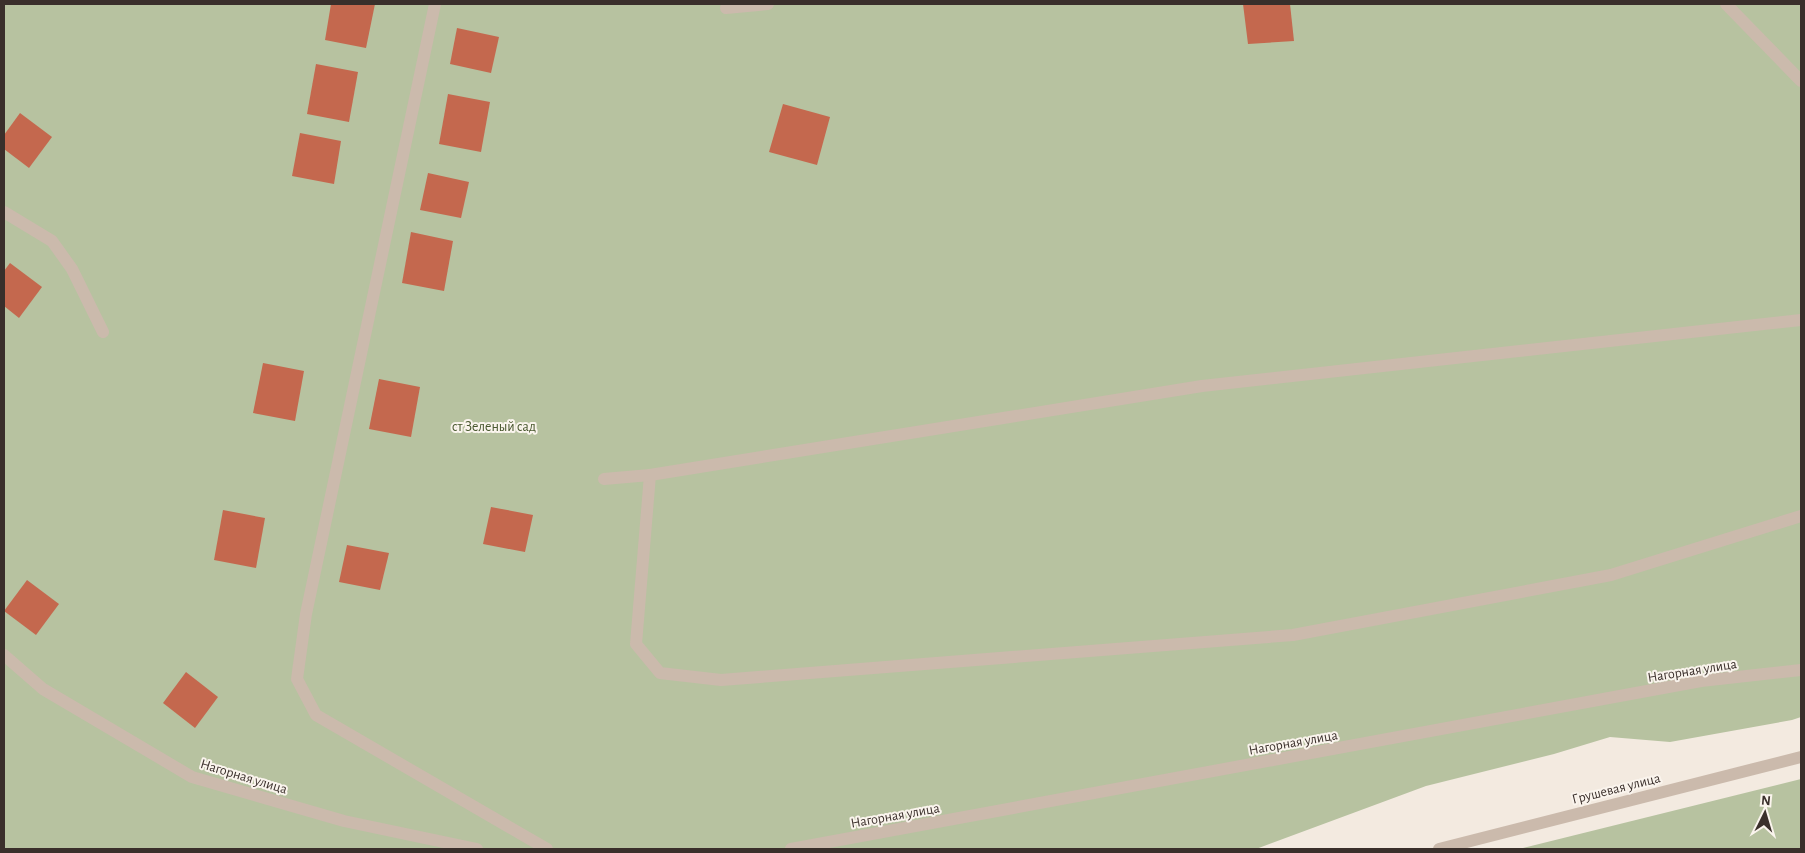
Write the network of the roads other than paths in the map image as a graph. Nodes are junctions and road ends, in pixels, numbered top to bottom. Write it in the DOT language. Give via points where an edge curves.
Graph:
graph roads {
  1 [pos="436,4"];
  2 [pos="768,4"];
  3 [pos="1726,4"];
  4 [pos="726,8"];
  5 [pos="1801,81"];
  6 [pos="4,212"];
  7 [pos="1801,320"];
  8 [pos="103,332"];
  9 [pos="650,474"];
  10 [pos="604,479"];
  11 [pos="1801,516"];
  12 [pos="4,655"];
  13 [pos="1801,670"];
  14 [pos="1801,757"];
  15 [pos="477,849"];
  16 [pos="548,849"];
  17 [pos="791,849"];
  18 [pos="1439,849"];
  1 -- 16 [label="street" via="306,614 297,679 316,715"];
  2 -- 4 [label="street"];
  3 -- 5 [label="street"];
  6 -- 8 [label="street" via="52,241 72,270"];
  7 -- 9 [label="street" via="1202,386"];
  9 -- 10 [label="street"];
  9 -- 11 [label="street" via="636,644 660,673 722,680 1293,635 1611,576"];
  12 -- 15 [label="street, Нагорная улица" via="43,689 192,777 344,821"];
  13 -- 17 [label="street, Нагорная улица" via="1701,682"];
  14 -- 18 [label="street, Грушевая улица"];
}
